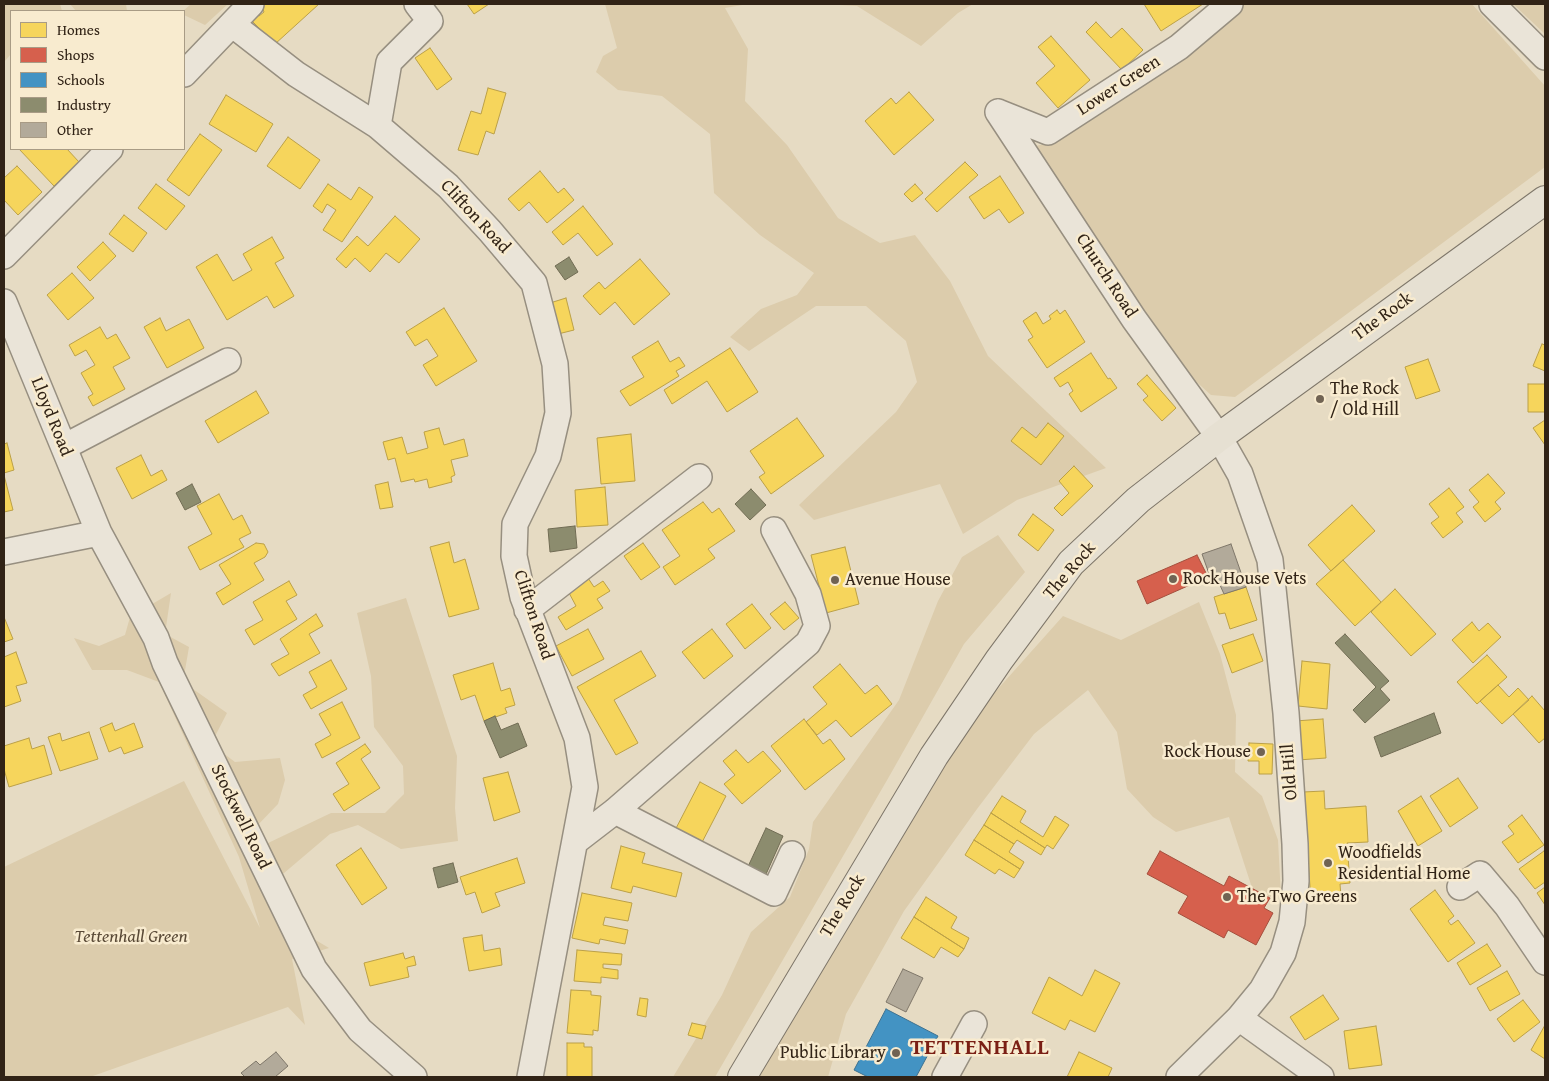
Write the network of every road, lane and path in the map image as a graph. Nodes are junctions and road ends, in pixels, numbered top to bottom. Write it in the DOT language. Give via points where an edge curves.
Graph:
graph roads {
  1 [pos="417,4"];
  2 [pos="1230,4"];
  3 [pos="1492,4"];
  4 [pos="242,12"];
  5 [pos="1545,57"];
  6 [pos="185,73"];
  7 [pos="998,112"];
  8 [pos="378,126"];
  9 [pos="109,150"];
  10 [pos="1545,200"];
  11 [pos="4,256"];
  12 [pos="4,302"];
  13 [pos="228,361"];
  14 [pos="1219,437"];
  15 [pos="64,447"];
  16 [pos="699,477"];
  17 [pos="774,530"];
  18 [pos="99,533"];
  19 [pos="4,552"];
  20 [pos="527,610"];
  21 [pos="615,811"];
  22 [pos="576,841"];
  23 [pos="792,854"];
  24 [pos="1460,887"];
  25 [pos="1545,962"];
  26 [pos="1239,1018"];
  27 [pos="974,1024"];
  28 [pos="414,1077"];
  29 [pos="530,1077"];
  30 [pos="742,1077"];
  31 [pos="945,1077"];
  32 [pos="1179,1077"];
  33 [pos="1321,1077"];
  1 -- 8 [label="street" via="430,21 389,62"];
  2 -- 7 [label="street, Lower Green" via="1179,47 1048,132"];
  3 -- 5 [label="street"];
  4 -- 6 [label="street"];
  4 -- 8 [label="street, Clifton Road" via="296,74"];
  7 -- 14 [label="street, Church Road" via="1134,319"];
  8 -- 20 [label="street, Clifton Road" via="448,186 534,283 555,364 558,413 548,456 515,524 514,556"];
  9 -- 11 [label="street"];
  10 -- 14 [label="highway, The Rock"];
  12 -- 15 [label="street, Lloyd Road"];
  13 -- 15 [label="street"];
  14 -- 26 [label="street, Old Hill" via="1240,474 1270,560 1295,844 1292,922 1283,953 1262,990"];
  14 -- 30 [label="highway, The Rock" via="1138,500 1071,563 999,660 934,756"];
  15 -- 18 [label="street, Lloyd Road"];
  16 -- 20 [label="street"];
  17 -- 21 [label="street" via="808,594 817,626 808,643"];
  18 -- 19 [label="street"];
  18 -- 28 [label="street, Stockwell Road" via="156,638 165,663 314,969 360,1030"];
  20 -- 22 [label="street, Clifton Road" via="577,738 586,787"];
  21 -- 22 [label="street"];
  21 -- 23 [label="street" via="774,893"];
  22 -- 29 [label="street, Clifton Road"];
  24 -- 25 [label="street" via="1480,874 1507,906"];
  26 -- 32 [label="street, Old Hill"];
  26 -- 33 [label="street"];
  27 -- 31 [label="street"];
}
